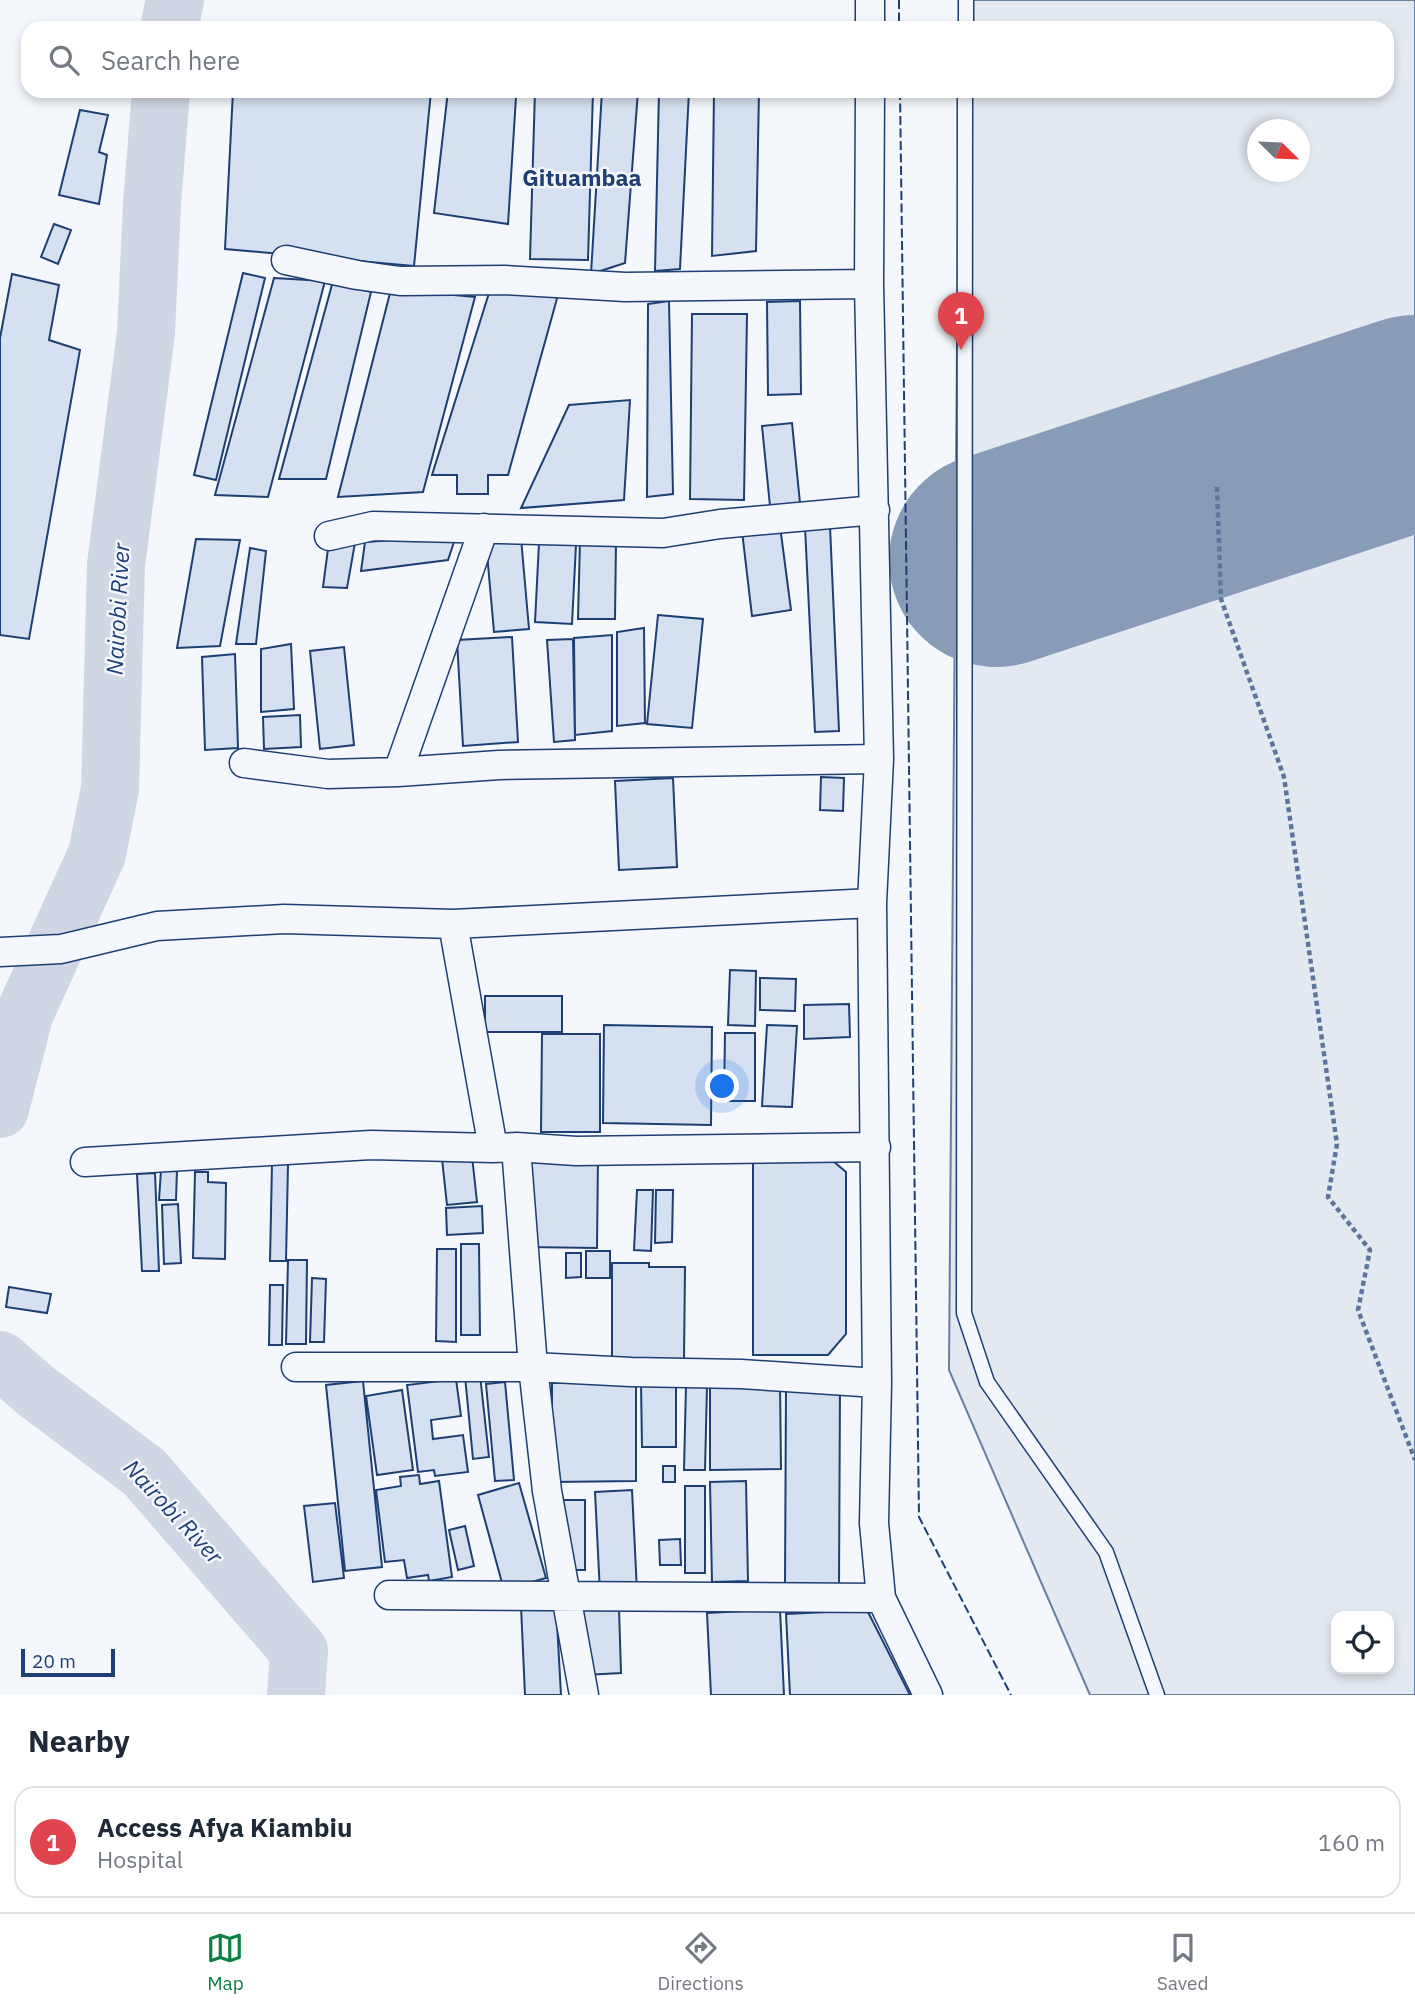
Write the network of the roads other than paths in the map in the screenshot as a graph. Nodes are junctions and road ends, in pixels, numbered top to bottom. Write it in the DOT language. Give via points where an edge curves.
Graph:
graph roads {
  1 [pos="870,0"];
  2 [pos="965,0"];
  3 [pos="870,21"];
  4 [pos="965,21"];
  5 [pos="870,98"];
  6 [pos="965,98"];
  7 [pos="286,260"];
  8 [pos="869,284"];
  9 [pos="875,510"];
  10 [pos="484,528"];
  11 [pos="329,536"];
  12 [pos="879,759"];
  13 [pos="244,763"];
  14 [pos="398,772"];
  15 [pos="872,903"];
  16 [pos="453,924"];
  17 [pos="0,952"];
  18 [pos="504,1147"];
  19 [pos="876,1147"];
  20 [pos="85,1163"];
  21 [pos="296,1367"];
  22 [pos="533,1367"];
  23 [pos="877,1383"];
  24 [pos="389,1595"];
  25 [pos="565,1598"];
  26 [pos="881,1598"];
  27 [pos="584,1695"];
  28 [pos="928,1695"];
  29 [pos="1157,1695"];
  1 -- 3 [label="street"];
  2 -- 4 [label="lane"];
  5 -- 8 [label="street"];
  6 -- 29 [label="lane" via="964,1313 987,1382 1106,1552"];
  7 -- 8 [label="street" via="400,281 504,280 625,287"];
  8 -- 9 [label="street"];
  9 -- 10 [label="street" via="663,533"];
  9 -- 12 [label="street"];
  10 -- 11 [label="street" via="373,526"];
  10 -- 14 [label="street"];
  12 -- 14 [label="street" via="499,765"];
  12 -- 15 [label="street"];
  13 -- 14 [label="street" via="328,774"];
  15 -- 16 [label="street"];
  15 -- 19 [label="street"];
  16 -- 17 [label="street" via="284,919 157,926 61,949"];
  16 -- 18 [label="street"];
  18 -- 19 [label="street" via="576,1151"];
  18 -- 20 [label="street" via="371,1145"];
  18 -- 22 [label="street"];
  19 -- 23 [label="street"];
  21 -- 22 [label="street"];
  22 -- 23 [label="street"];
  22 -- 25 [label="street"];
  23 -- 26 [label="street" via="874,1523"];
  24 -- 25 [label="street"];
  25 -- 26 [label="street"];
  25 -- 27 [label="street"];
  26 -- 28 [label="street"];
}
